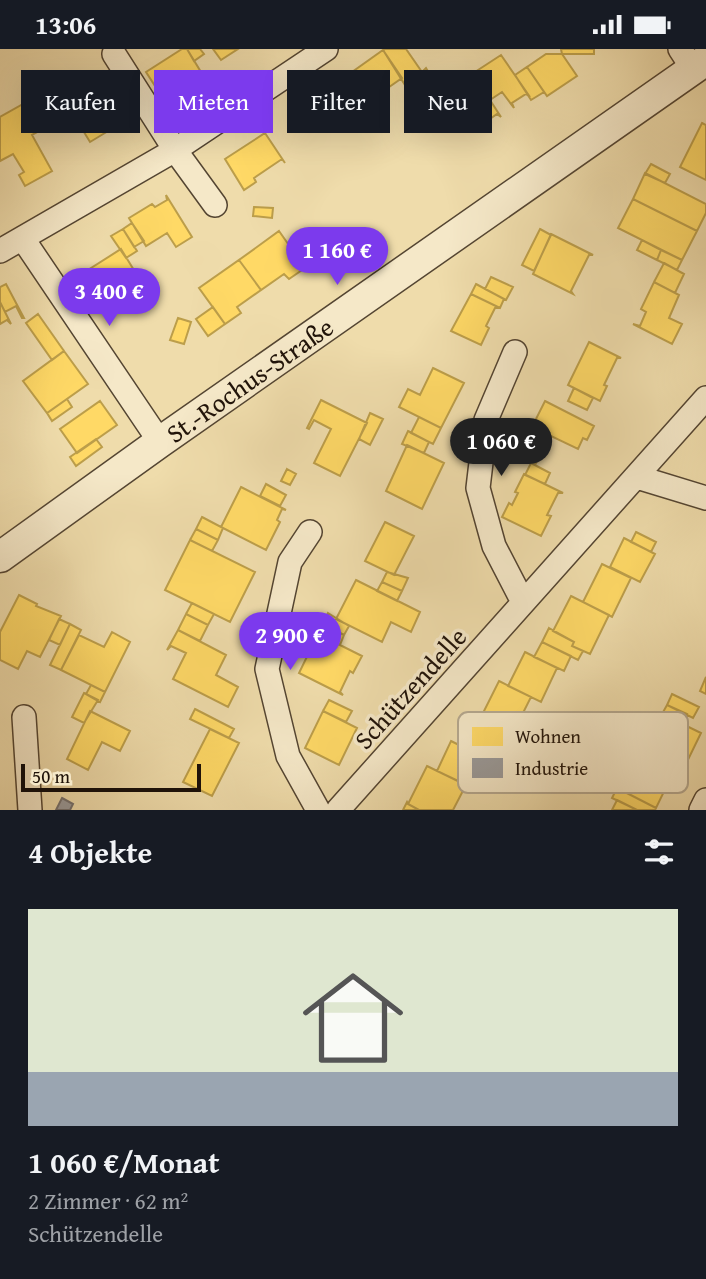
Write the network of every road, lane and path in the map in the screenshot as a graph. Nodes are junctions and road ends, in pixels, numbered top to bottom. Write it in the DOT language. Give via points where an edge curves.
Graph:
graph roads {
  1 [pos="326,49"];
  2 [pos="114,54"];
  3 [pos="693,59"];
  4 [pos="175,150"];
  5 [pos="215,205"];
  6 [pos="23,239"];
  7 [pos="0,251"];
  8 [pos="514,352"];
  9 [pos="706,398"];
  10 [pos="160,442"];
  11 [pos="637,477"];
  12 [pos="706,498"];
  13 [pos="310,531"];
  14 [pos="0,557"];
  15 [pos="523,603"];
  16 [pos="24,717"];
  17 [pos="706,800"];
  18 [pos="30,810"];
  19 [pos="318,810"];
  20 [pos="338,810"];
  21 [pos="701,810"];
  1 -- 4 [label="street"];
  2 -- 4 [label="street"];
  3 -- 10 [label="street, St.-Rochus-Straße"];
  4 -- 5 [label="street"];
  4 -- 6 [label="street"];
  6 -- 7 [label="street"];
  6 -- 10 [label="street"];
  8 -- 15 [label="street" via="486,420 478,488 494,546"];
  9 -- 11 [label="street, Schützendelle"];
  10 -- 14 [label="street, St.-Rochus-Straße"];
  11 -- 12 [label="street"];
  11 -- 15 [label="street, Schützendelle"];
  13 -- 19 [label="street" via="290,562 267,669 288,756"];
  15 -- 20 [label="street, Schützendelle"];
  16 -- 18 [label="street"];
  17 -- 21 [label="street"];
}
